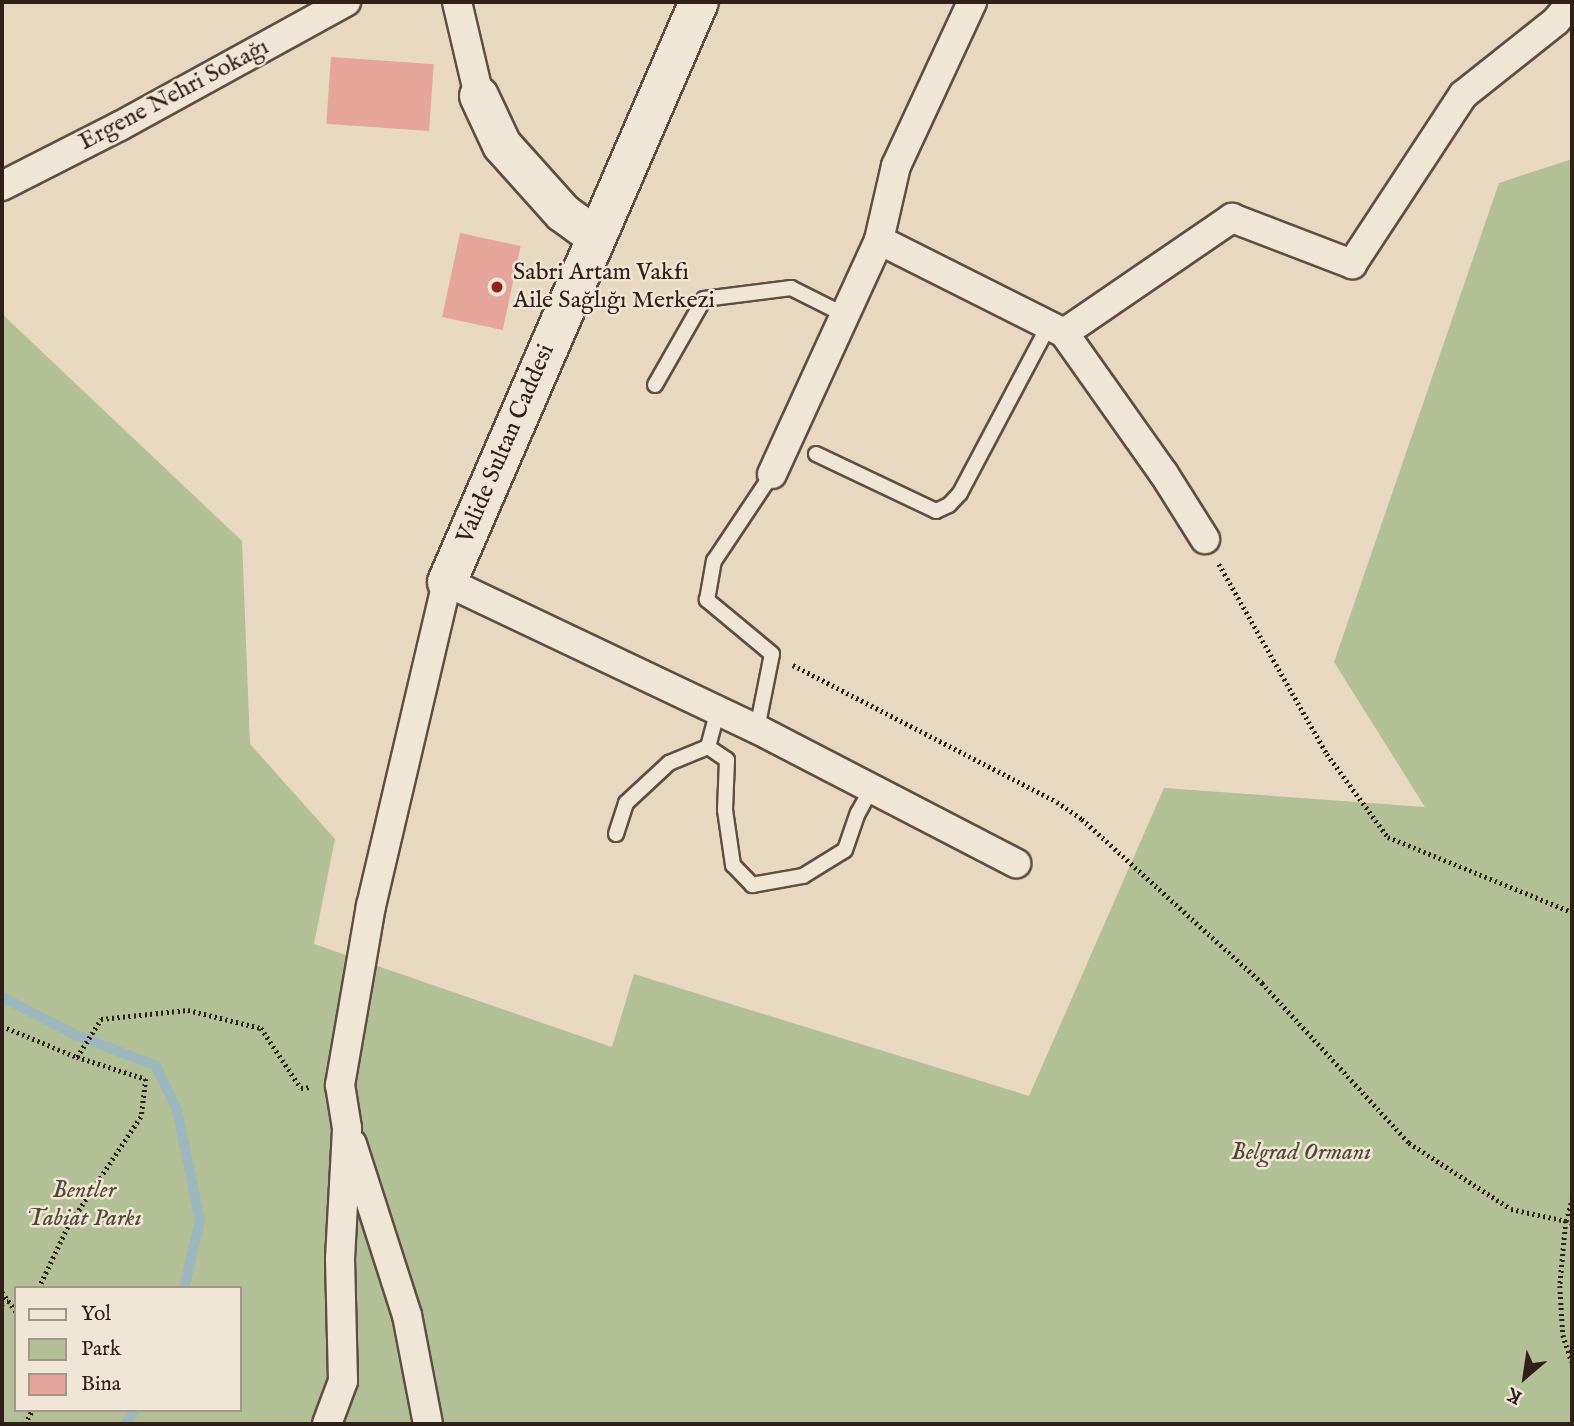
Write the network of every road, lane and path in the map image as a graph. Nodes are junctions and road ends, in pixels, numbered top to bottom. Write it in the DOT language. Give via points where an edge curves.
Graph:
graph roads {
  1 [pos="346,2"];
  2 [pos="457,2"];
  3 [pos="699,2"];
  4 [pos="972,2"];
  5 [pos="1572,2"];
  6 [pos="479,96"];
  7 [pos="2,186"];
  8 [pos="595,236"];
  9 [pos="880,240"];
  10 [pos="847,316"];
  11 [pos="1056,329"];
  12 [pos="655,384"];
  13 [pos="816,454"];
  14 [pos="772,474"];
  15 [pos="1205,539"];
  16 [pos="447,582"];
  17 [pos="772,654"];
  18 [pos="718,710"];
  19 [pos="757,729"];
  20 [pos="708,747"];
  21 [pos="872,788"];
  22 [pos="616,834"];
  23 [pos="1016,863"];
  24 [pos="1572,912"];
  25 [pos="2,1026"];
  26 [pos="77,1057"];
  27 [pos="340,1085"];
  28 [pos="347,1128"];
  29 [pos="1572,1199"];
  30 [pos="1569,1222"];
  31 [pos="40,1286"];
  32 [pos="2,1292"];
  33 [pos="2,1301"];
  34 [pos="9,1301"];
  35 [pos="14,1308"];
  36 [pos="1572,1362"];
  37 [pos="327,1424"];
  38 [pos="428,1424"];
  1 -- 7 [label="street, Ergene Nehri Sokağı"];
  2 -- 6 [label="street"];
  3 -- 8 [label="street, Valide Sultan Caddesi"];
  4 -- 9 [label="street" via="897,166"];
  5 -- 11 [label="street" via="1556,21 1463,95 1352,264 1232,218"];
  6 -- 8 [label="street" via="502,145 564,213"];
  8 -- 16 [label="street, Valide Sultan Caddesi"];
  9 -- 10 [label="street"];
  9 -- 11 [label="street"];
  10 -- 12 [label="lane" via="791,288 704,299"];
  10 -- 14 [label="street"];
  11 -- 13 [label="lane" via="949,505 936,511"];
  11 -- 15 [label="street" via="1164,474"];
  14 -- 17 [label="lane" via="714,561 707,600"];
  15 -- 24 [label="path" via="1327,754 1388,837"];
  16 -- 18 [label="street"];
  16 -- 27 [label="street, Valide Sultan Caddesi" via="372,906"];
  17 -- 19 [label="lane"];
  17 -- 30 [label="path" via="1074,813 1262,983 1409,1143 1511,1209"];
  18 -- 19 [label="street"];
  18 -- 20 [label="lane"];
  19 -- 21 [label="street"];
  20 -- 21 [label="lane" via="727,760 725,810 733,865 752,885 803,876 845,850"];
  20 -- 22 [label="lane" via="669,763 626,803"];
  21 -- 23 [label="street"];
  25 -- 26 [label="path"];
  26 -- 27 [label="path" via="101,1019 188,1010 261,1028 301,1087"];
  26 -- 31 [label="path" via="146,1079 141,1117 68,1227"];
  27 -- 28 [label="street, Valide Sultan Caddesi"];
  28 -- 37 [label="street" via="340,1259 343,1381"];
  28 -- 38 [label="street" via="407,1315"];
  29 -- 30 [label="path"];
  30 -- 36 [label="path" via="1560,1286 1563,1335"];
  32 -- 34 [label="path"];
  33 -- 34 [label="path"];
  34 -- 35 [label="path"];
}
